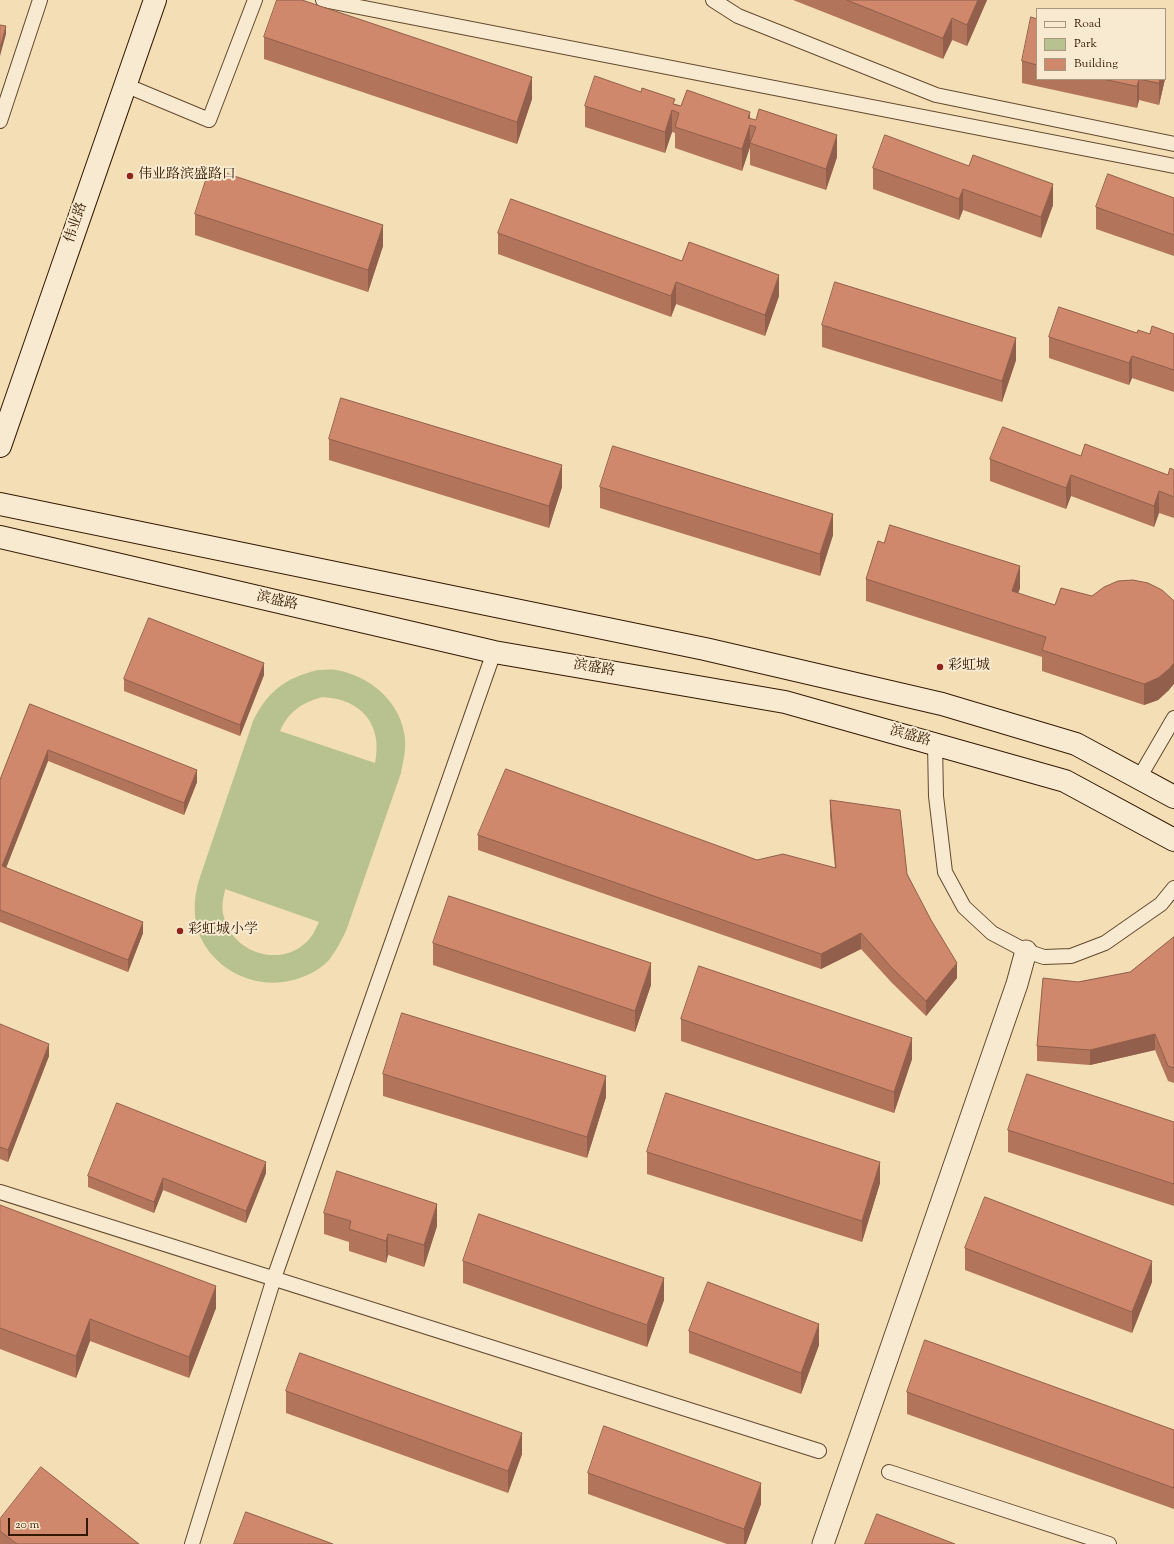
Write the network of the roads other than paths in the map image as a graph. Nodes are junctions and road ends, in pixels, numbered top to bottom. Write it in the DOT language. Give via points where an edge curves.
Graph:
graph roads {
  1 [pos="40,0"];
  2 [pos="154,0"];
  3 [pos="255,0"];
  4 [pos="323,0"];
  5 [pos="713,0"];
  6 [pos="125,85"];
  7 [pos="0,121"];
  8 [pos="1173,141"];
  9 [pos="1174,166"];
  10 [pos="0,446"];
  11 [pos="0,504"];
  12 [pos="0,538"];
  13 [pos="494,652"];
  14 [pos="1174,718"];
  15 [pos="935,744"];
  16 [pos="1139,778"];
  17 [pos="1174,797"];
  18 [pos="1174,840"];
  19 [pos="1174,888"];
  20 [pos="1026,951"];
  21 [pos="0,1192"];
  22 [pos="274,1278"];
  23 [pos="819,1451"];
  24 [pos="889,1472"];
  25 [pos="192,1544"];
  26 [pos="823,1544"];
  27 [pos="1109,1544"];
  1 -- 7 [label="lane"];
  2 -- 6 [label="main road, 伟业路"];
  3 -- 6 [label="lane" via="209,120"];
  4 -- 9 [label="lane"];
  5 -- 8 [label="lane" via="738,16 936,95"];
  6 -- 10 [label="main road, 伟业路"];
  11 -- 16 [label="main road" via="689,646 942,704 1076,744"];
  12 -- 13 [label="main road, 滨盛路"];
  13 -- 15 [label="main road, 滨盛路" via="785,702"];
  13 -- 22 [label="lane"];
  14 -- 16 [label="lane"];
  15 -- 18 [label="main road, 滨盛路" via="1065,781"];
  15 -- 20 [label="lane" via="936,796 945,872 964,907 992,933"];
  16 -- 17 [label="main road"];
  19 -- 20 [label="lane" via="1161,904 1105,943 1071,956 1044,957"];
  20 -- 26 [label="street" via="1015,991"];
  21 -- 22 [label="lane"];
  22 -- 23 [label="lane"];
  22 -- 25 [label="lane"];
  24 -- 27 [label="lane"];
}
